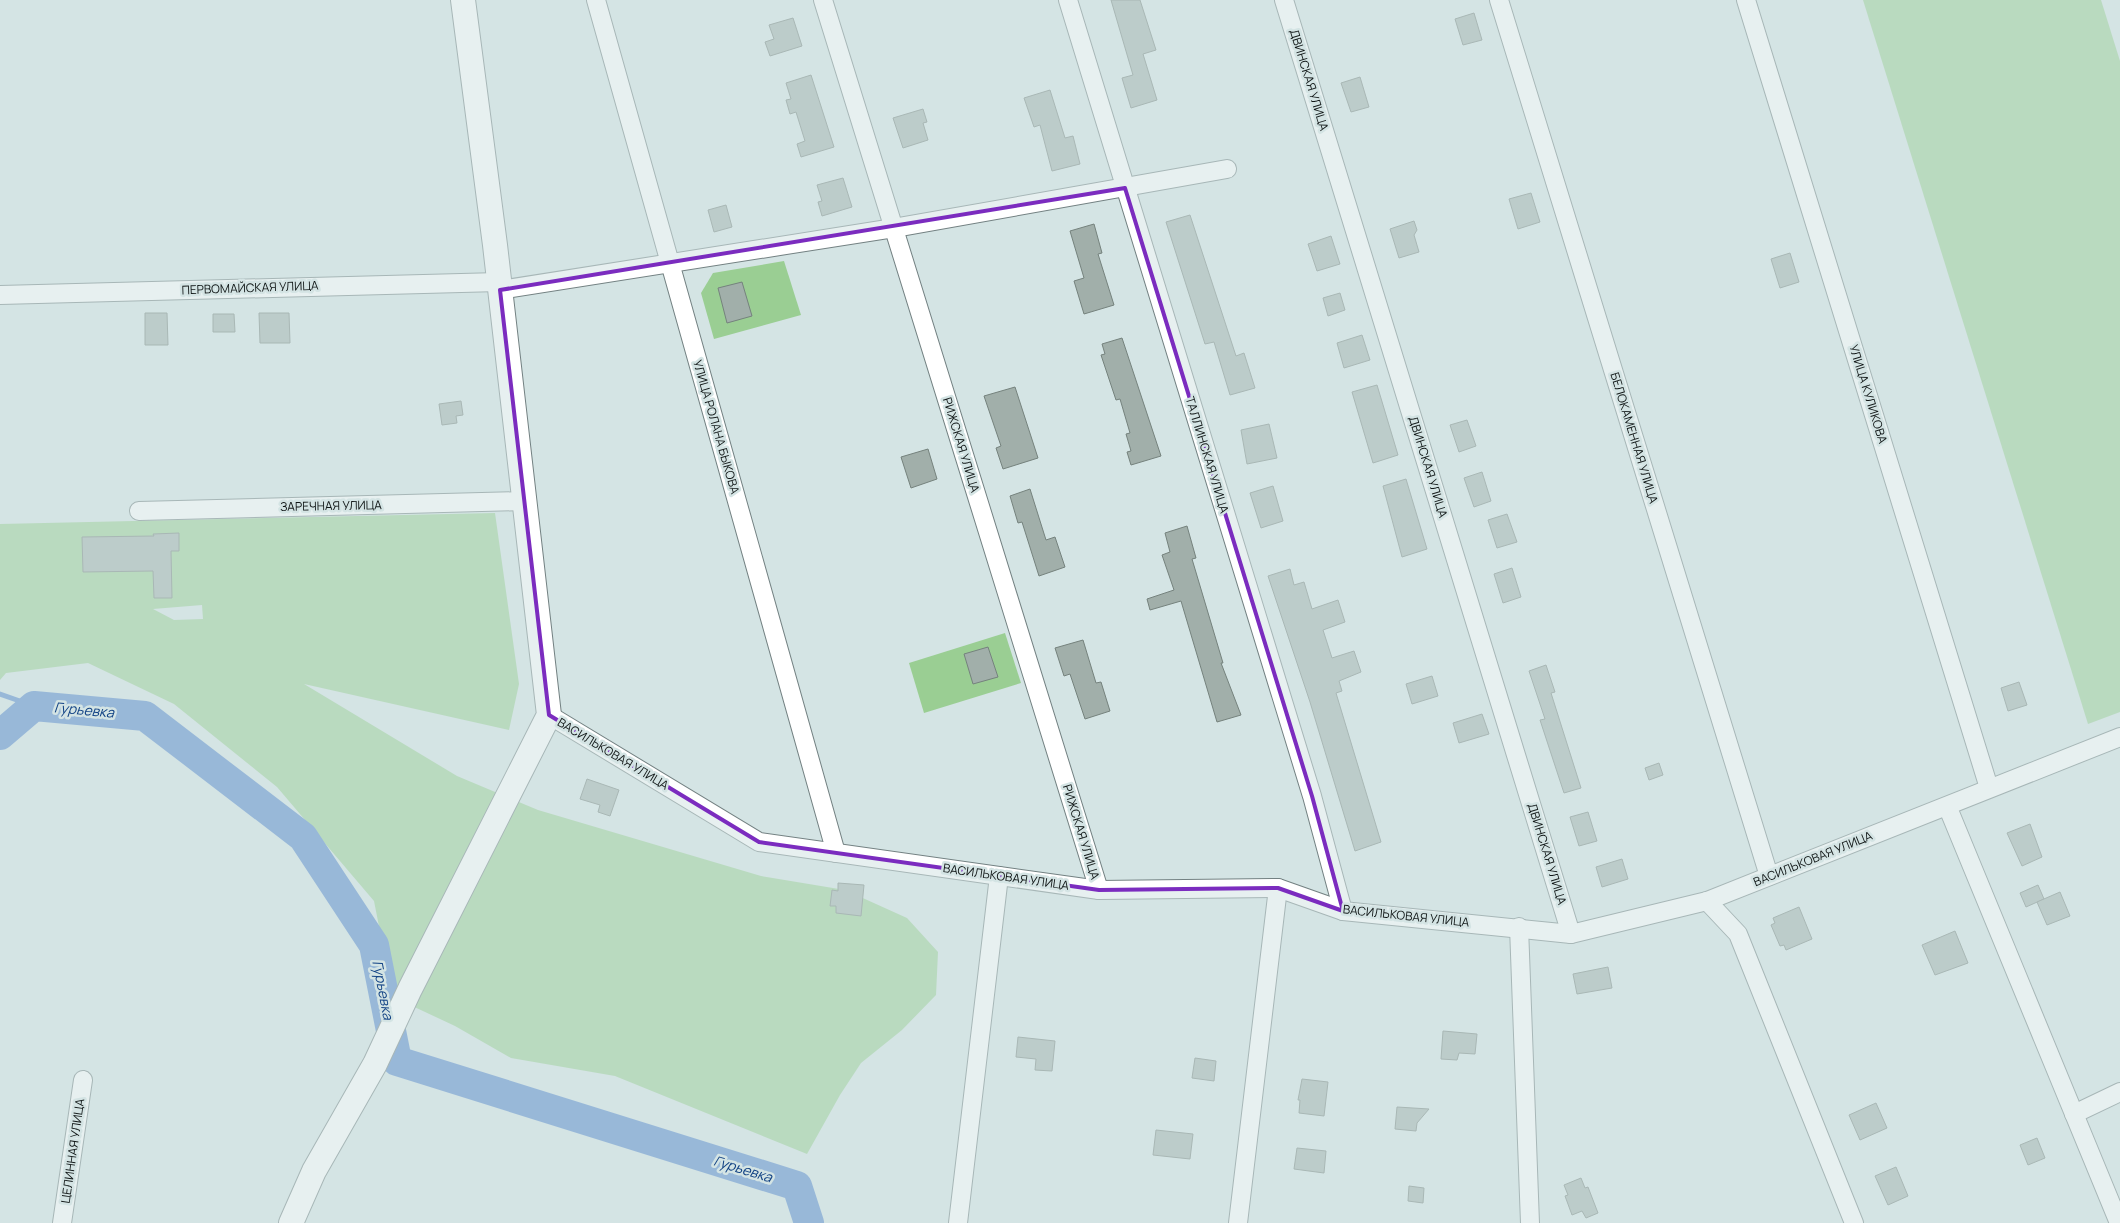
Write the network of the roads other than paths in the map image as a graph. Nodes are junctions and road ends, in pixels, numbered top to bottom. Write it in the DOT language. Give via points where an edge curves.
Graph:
graph roads {
  1 [pos="463,0"];
  2 [pos="596,0"];
  3 [pos="823,0"];
  4 [pos="1068,0"];
  5 [pos="1284,0"];
  6 [pos="1499,0"];
  7 [pos="1746,0"];
  8 [pos="1227,169"];
  9 [pos="1126,188"];
  10 [pos="894,228"];
  11 [pos="670,263"];
  12 [pos="500,286"];
  13 [pos="0,295"];
  14 [pos="523,501"];
  15 [pos="139,511"];
  16 [pos="548,715"];
  17 [pos="2120,737"];
  18 [pos="1989,788"];
  19 [pos="1948,808"];
  20 [pos="836,853"];
  21 [pos="999,876"];
  22 [pos="1769,876"];
  23 [pos="1278,888"];
  24 [pos="1099,890"];
  25 [pos="1707,901"];
  26 [pos="1343,911"];
  27 [pos="1518,928"];
  28 [pos="1571,934"];
  29 [pos="83,1080"];
  30 [pos="2120,1092"];
  31 [pos="2074,1114"];
  32 [pos="62,1223"];
  33 [pos="291,1223"];
  34 [pos="958,1223"];
  35 [pos="1238,1223"];
  36 [pos="1530,1223"];
  37 [pos="1854,1223"];
  38 [pos="2119,1223"];
  1 -- 12 [label="street"];
  2 -- 11 [label="street, УЛИЦА РОЛАНА БЫКОВА"];
  3 -- 10 [label="street, РИЖСКАЯ УЛИЦА"];
  4 -- 9 [label="street, ТАЛЛИНСКАЯ УЛИЦА"];
  5 -- 28 [label="street, ДВИНСКАЯ УЛИЦА"];
  6 -- 22 [label="street, БЕЛОКАМЕННАЯ УЛИЦА"];
  7 -- 18 [label="street, УЛИЦА КУЛИКОВА"];
  8 -- 9 [label="street, ПЕРВОМАЙСКАЯ УЛИЦА"];
  9 -- 10 [label="street, ПЕРВОМАЙСКАЯ УЛИЦА"];
  9 -- 26 [label="street, ТАЛЛИНСКАЯ УЛИЦА" via="1312,796"];
  10 -- 11 [label="street, ПЕРВОМАЙСКАЯ УЛИЦА"];
  10 -- 24 [label="street, РИЖСКАЯ УЛИЦА"];
  11 -- 12 [label="street, ПЕРВОМАЙСКАЯ УЛИЦА"];
  11 -- 20 [label="street, УЛИЦА РОЛАНА БЫКОВА"];
  12 -- 13 [label="street, ПЕРВОМАЙСКАЯ УЛИЦА"];
  12 -- 14 [label="street"];
  14 -- 15 [label="street, ЗАРЕЧНАЯ УЛИЦА"];
  14 -- 16 [label="street"];
  16 -- 20 [label="street, ВАСИЛЬКОВАЯ УЛИЦА" via="759,842"];
  16 -- 33 [label="street" via="375,1064 314,1171"];
  17 -- 18 [label="street, ВАСИЛЬКОВАЯ УЛИЦА"];
  18 -- 22 [label="street, ВАСИЛЬКОВАЯ УЛИЦА"];
  19 -- 31 [label="street"];
  20 -- 21 [label="street, ВАСИЛЬКОВАЯ УЛИЦА"];
  21 -- 24 [label="street, ВАСИЛЬКОВАЯ УЛИЦА"];
  21 -- 34 [label="street"];
  22 -- 25 [label="street, ВАСИЛЬКОВАЯ УЛИЦА"];
  23 -- 24 [label="street, ВАСИЛЬКОВАЯ УЛИЦА"];
  23 -- 26 [label="street, ВАСИЛЬКОВАЯ УЛИЦА"];
  23 -- 35 [label="street"];
  25 -- 28 [label="street, ВАСИЛЬКОВАЯ УЛИЦА"];
  25 -- 37 [label="street" via="1738,934"];
  26 -- 27 [label="street, ВАСИЛЬКОВАЯ УЛИЦА"];
  27 -- 28 [label="street, ВАСИЛЬКОВАЯ УЛИЦА"];
  27 -- 36 [label="street"];
  29 -- 32 [label="street, ЦЕЛИННАЯ УЛИЦА"];
  30 -- 31 [label="street"];
  31 -- 38 [label="street"];
}
